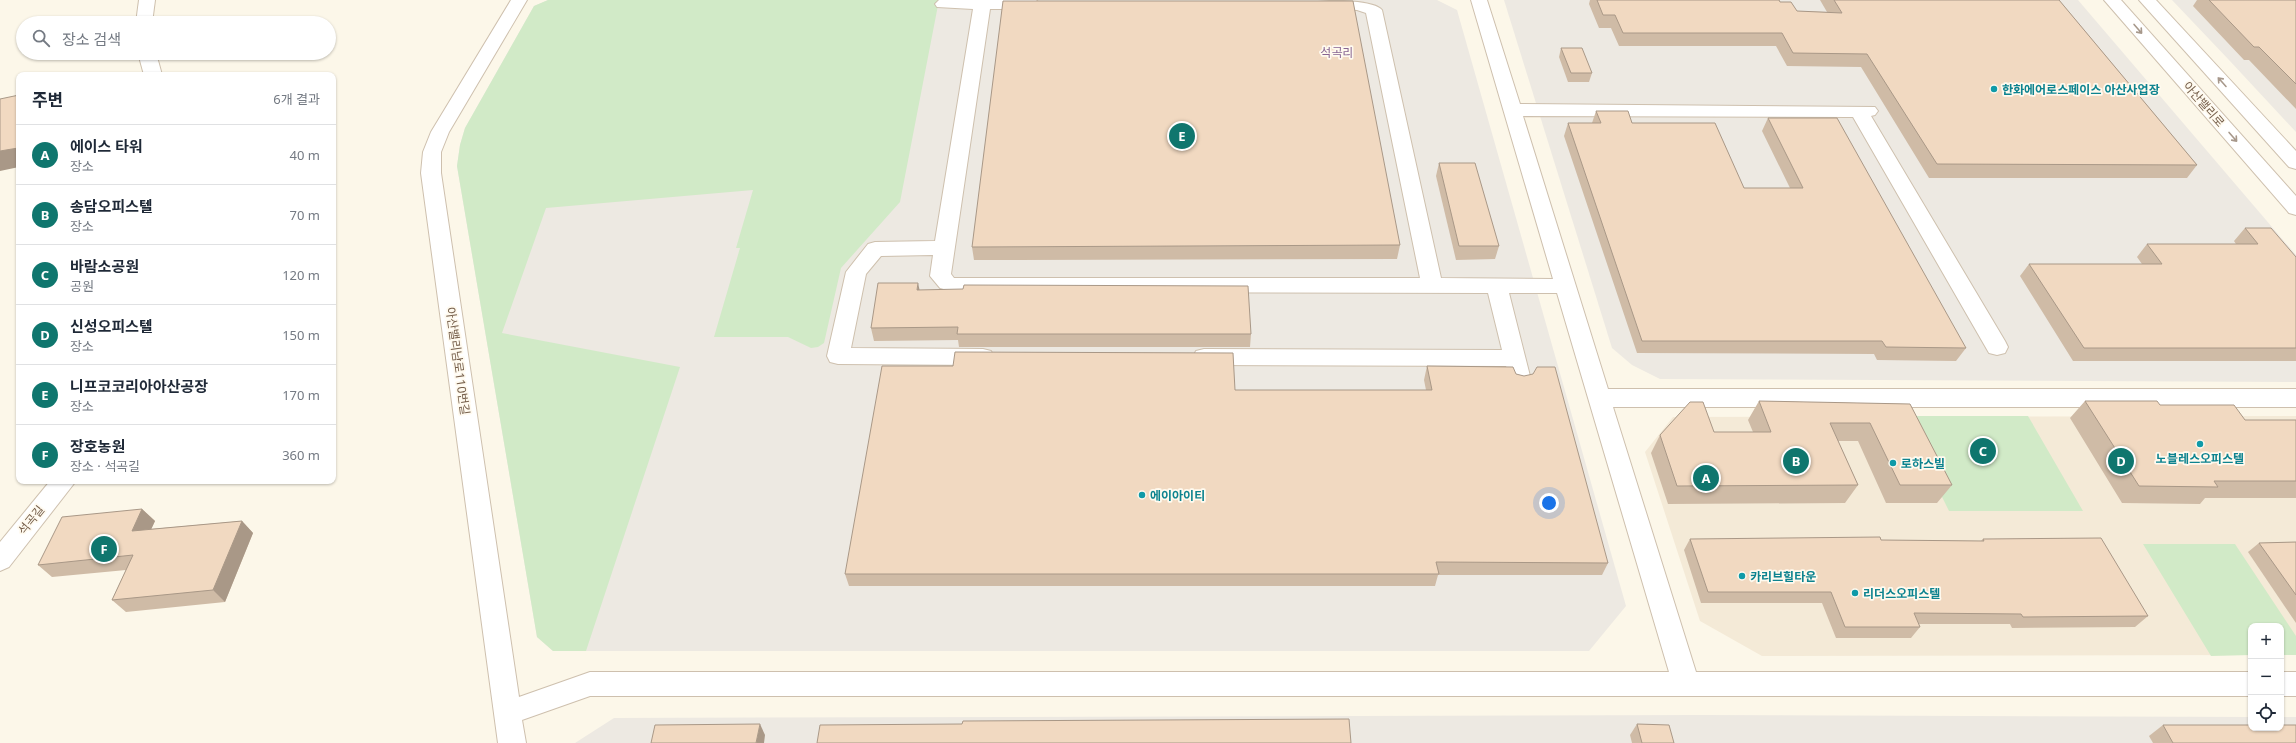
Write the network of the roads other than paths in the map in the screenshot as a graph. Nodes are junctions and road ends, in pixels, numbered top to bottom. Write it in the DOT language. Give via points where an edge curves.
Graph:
graph roads {
  1 [pos="147,0"];
  2 [pos="519,0"];
  3 [pos="1479,0"];
  4 [pos="2112,0"];
  5 [pos="2147,0"];
  6 [pos="943,4"];
  7 [pos="982,4"];
  8 [pos="1045,4"];
  9 [pos="1312,4"];
  10 [pos="145,16"];
  11 [pos="149,60"];
  12 [pos="152,72"];
  13 [pos="1512,110"];
  14 [pos="2296,163"];
  15 [pos="2296,208"];
  16 [pos="944,248"];
  17 [pos="1432,286"];
  18 [pos="1496,286"];
  19 [pos="1565,286"];
  20 [pos="1997,347"];
  21 [pos="1005,357"];
  22 [pos="1180,357"];
  23 [pos="1514,358"];
  24 [pos="1520,380"];
  25 [pos="1600,398"];
  26 [pos="2296,398"];
  27 [pos="62,484"];
  28 [pos="0,560"];
  29 [pos="1686,684"];
  30 [pos="2248,684"];
  31 [pos="2284,684"];
  32 [pos="2296,684"];
  33 [pos="508,712"];
  34 [pos="512,743"];
  1 -- 10 [label="street"];
  2 -- 33 [label="street, 아산밸리남로110번길" via="440,132 432,152 431,173"];
  3 -- 13 [label="street"];
  4 -- 15 [label="street, 아산밸리로, one-way"];
  14 -- 5 [label="street, one-way"];
  6 -- 7 [label="street"];
  7 -- 8 [label="street"];
  7 -- 16 [label="street"];
  9 -- 17 [label="street" via="1359,5 1369,6 1374,10"];
  11 -- 12 [label="street"];
  13 -- 19 [label="street"];
  13 -- 20 [label="street" via="1864,111"];
  16 -- 17 [label="street" via="940,276 947,283 954,285"];
  16 -- 21 [label="street" via="875,249 856,272 838,356"];
  17 -- 18 [label="street"];
  18 -- 19 [label="street"];
  18 -- 23 [label="street"];
  19 -- 25 [label="street"];
  22 -- 23 [label="street"];
  23 -- 24 [label="street"];
  25 -- 26 [label="street"];
  25 -- 29 [label="street"];
  27 -- 28 [label="street, 석곡길"];
  29 -- 30 [label="street"];
  29 -- 33 [label="street" via="590,684"];
  31 -- 32 [label="street"];
  33 -- 34 [label="street, 아산밸리남로110번길"];
}
